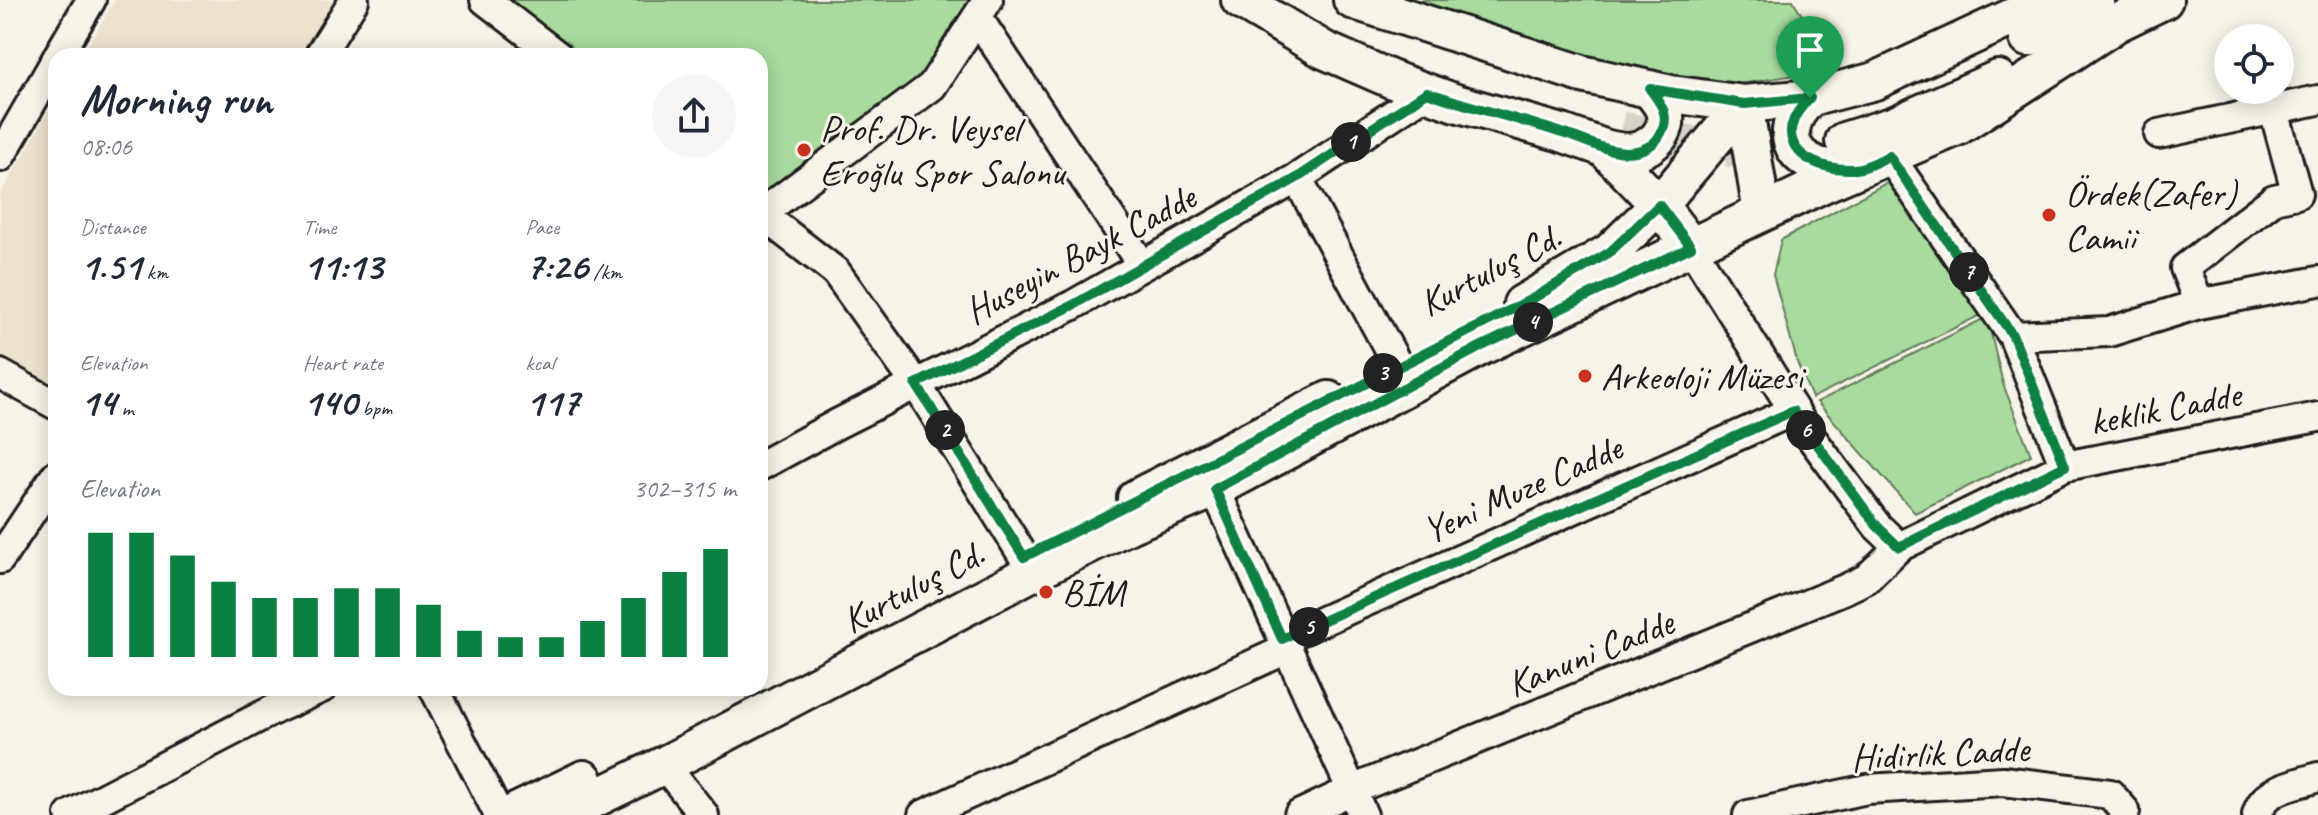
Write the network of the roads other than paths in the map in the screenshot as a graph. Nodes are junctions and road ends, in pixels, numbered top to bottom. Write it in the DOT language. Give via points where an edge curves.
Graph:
graph roads {
  1 [pos="91,0"];
  2 [pos="354,0"];
  3 [pos="485,0"];
  4 [pos="1240,0"];
  5 [pos="1263,0"];
  6 [pos="1340,0"];
  7 [pos="1352,0"];
  8 [pos="2049,0"];
  9 [pos="2164,0"];
  10 [pos="983,8"];
  11 [pos="2104,13"];
  12 [pos="63,48"];
  13 [pos="324,48"];
  14 [pos="548,48"];
  15 [pos="48,74"];
  16 [pos="1427,92"];
  17 [pos="2318,100"];
  18 [pos="1744,104"];
  19 [pos="2273,107"];
  20 [pos="1626,119"];
  21 [pos="2159,134"];
  22 [pos="1846,137"];
  23 [pos="0,157"];
  24 [pos="1629,176"];
  25 [pos="1297,178"];
  26 [pos="1659,205"];
  27 [pos="768,209"];
  28 [pos="1762,213"];
  29 [pos="768,219"];
  30 [pos="1691,247"];
  31 [pos="1610,252"];
  32 [pos="1142,265"];
  33 [pos="2318,281"];
  34 [pos="2199,304"];
  35 [pos="2013,336"];
  36 [pos="1398,366"];
  37 [pos="0,374"];
  38 [pos="916,384"];
  39 [pos="48,401"];
  40 [pos="1793,411"];
  41 [pos="2318,417"];
  42 [pos="768,462"];
  43 [pos="2065,466"];
  44 [pos="48,487"];
  45 [pos="1215,489"];
  46 [pos="1899,547"];
  47 [pos="1024,557"];
  48 [pos="0,559"];
  49 [pos="1285,644"];
  50 [pos="768,688"];
  51 [pos="304,696"];
  52 [pos="438,696"];
  53 [pos="752,696"];
  54 [pos="664,765"];
  55 [pos="2318,777"];
  56 [pos="1357,802"];
  57 [pos="70,815"];
  58 [pos="499,815"];
  59 [pos="510,815"];
  60 [pos="561,815"];
  61 [pos="704,815"];
  62 [pos="923,815"];
  63 [pos="1299,815"];
  64 [pos="1748,815"];
  65 [pos="2124,815"];
  66 [pos="2257,815"];
  1 -- 12 [label="street"];
  2 -- 13 [label="street"];
  3 -- 14 [label="street"];
  4 -- 16 [label="main road" via="1324,50"];
  5 -- 20 [label="main road" via="1362,47 1445,78 1569,117"];
  6 -- 20 [label="main road" via="1384,26 1597,100"];
  7 -- 20 [label="main road" via="1568,70"];
  8 -- 22 [label="main road" via="1875,81"];
  9 -- 11 [label="main road"];
  10 -- 27 [label="street" via="932,86"];
  10 -- 32 [label="street"];
  11 -- 22 [label="main road" via="2035,35 1873,106"];
  11 -- 22 [label="main road" via="1957,127"];
  15 -- 23 [label="street"];
  16 -- 20 [label="main road" via="1562,133"];
  16 -- 25 [label="street, Huseyin Bayk Cadde"];
  17 -- 19 [label="street"];
  18 -- 20 [label="main road"];
  18 -- 22 [label="main road"];
  18 -- 26 [label="main road, Kurtuluş Cd."];
  18 -- 28 [label="main road"];
  19 -- 21 [label="street"];
  19 -- 34 [label="street" via="2297,194 2274,199 2185,268"];
  20 -- 24 [label="main road"];
  22 -- 28 [label="main road, Kurtuluş Cd." via="1823,184"];
  22 -- 35 [label="street"];
  24 -- 26 [label="main road"];
  24 -- 31 [label="main road" via="1625,210"];
  25 -- 32 [label="street, Huseyin Bayk Cadde"];
  25 -- 36 [label="street"];
  26 -- 30 [label="main road"];
  26 -- 31 [label="main road, Kurtuluş Cd."];
  28 -- 30 [label="main road, Kurtuluş Cd."];
  29 -- 38 [label="street" via="836,272"];
  30 -- 40 [label="street"];
  30 -- 45 [label="main road, Kurtuluş Cd." via="1482,346"];
  31 -- 36 [label="main road, Kurtuluş Cd." via="1532,299"];
  32 -- 38 [label="street, Huseyin Bayk Cadde"];
  33 -- 34 [label="street"];
  34 -- 35 [label="street" via="2109,332"];
  35 -- 43 [label="street"];
  36 -- 47 [label="main road, Kurtuluş Cd."];
  37 -- 39 [label="street"];
  38 -- 42 [label="street, Huseyin Bayk Cadde"];
  38 -- 47 [label="street"];
  40 -- 46 [label="street" via="1877,526"];
  40 -- 49 [label="street, Yeni Muze Cadde"];
  41 -- 43 [label="street, keklik Cadde"];
  43 -- 46 [label="street, keklik Cadde"];
  44 -- 48 [label="street"];
  45 -- 49 [label="street"];
  45 -- 54 [label="main road, Kurtuluş Cd." via="1129,525 948,615"];
  46 -- 56 [label="street, Kanuni Cadde" via="1866,579 1818,602"];
  47 -- 50 [label="main road, Kurtuluş Cd."];
  49 -- 56 [label="street"];
  49 -- 62 [label="street, Yeni Muze Cadde"];
  51 -- 57 [label="street"];
  52 -- 58 [label="street"];
  53 -- 59 [label="main road, Kurtuluş Cd."];
  54 -- 60 [label="main road, Kurtuluş Cd."];
  54 -- 61 [label="street"];
  55 -- 66 [label="street" via="2264,798"];
  56 -- 63 [label="street, Kanuni Cadde"];
  64 -- 65 [label="street, Hidirlik Cadde" via="1867,789 2003,781 2110,794"];
}
